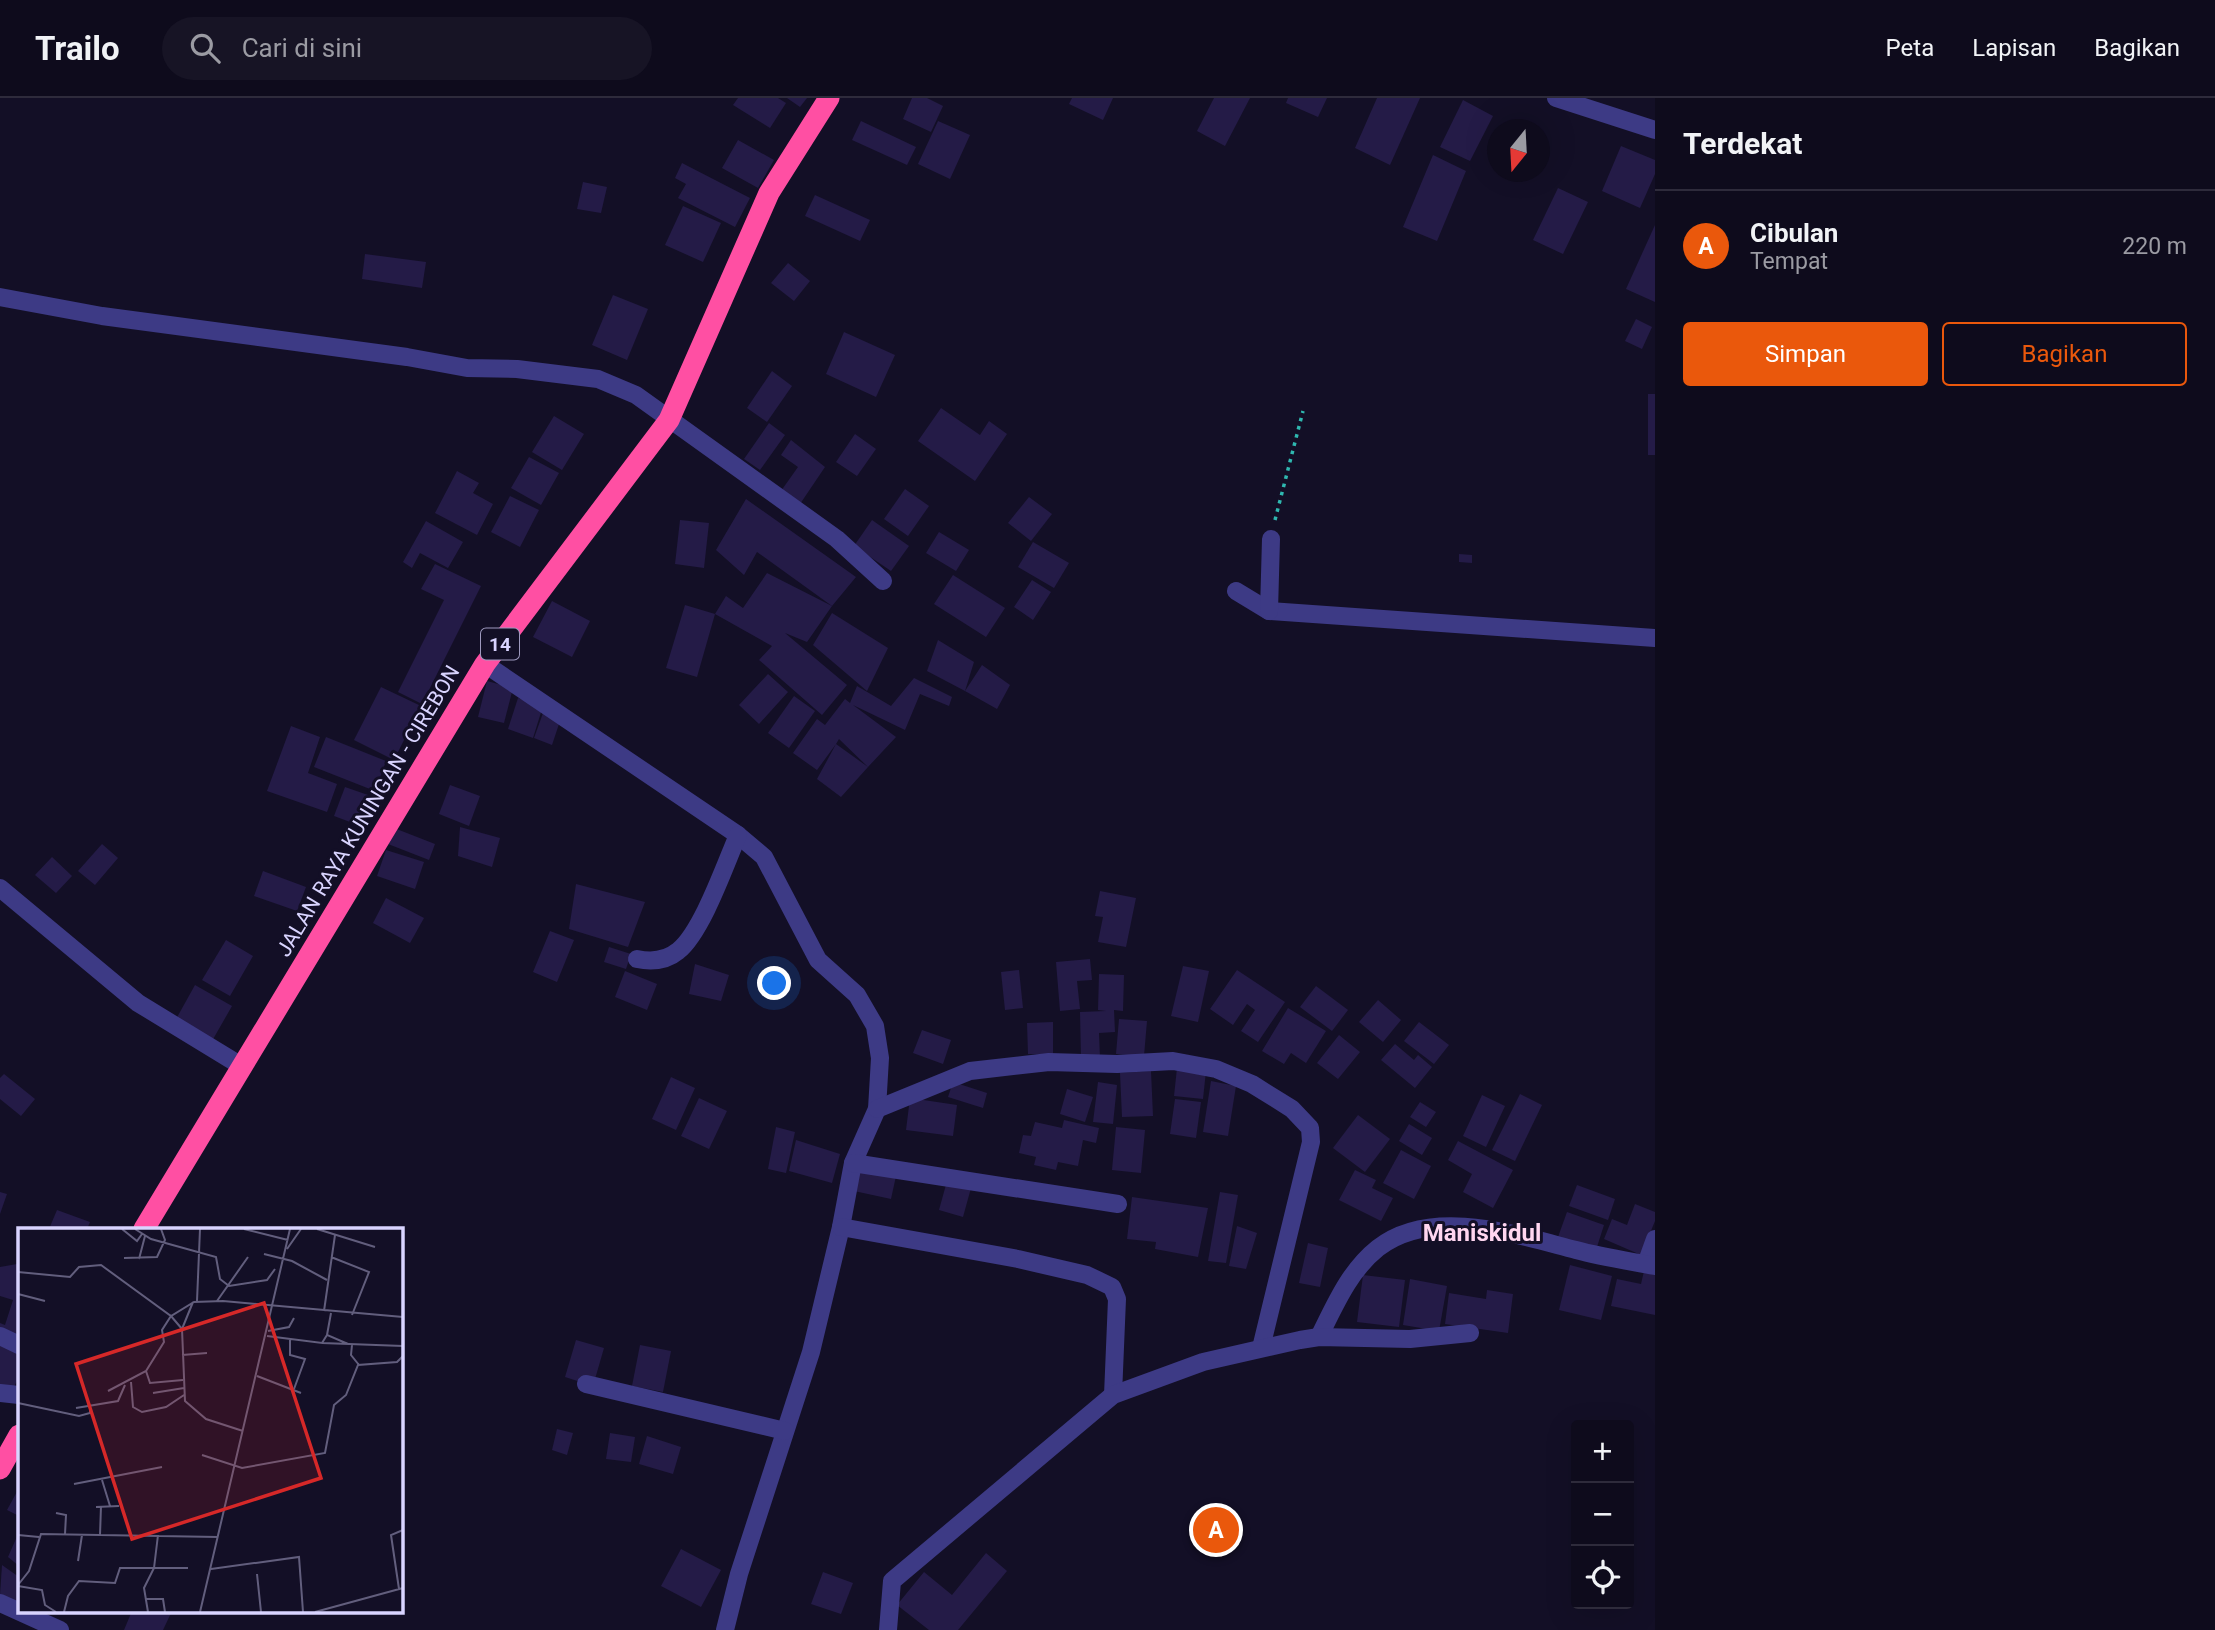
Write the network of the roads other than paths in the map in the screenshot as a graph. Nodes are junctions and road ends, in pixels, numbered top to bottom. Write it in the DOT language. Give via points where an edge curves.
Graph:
graph roads {
  1 [pos="829,98"];
  2 [pos="1556,98"];
  3 [pos="1655,130"];
  4 [pos="0,298"];
  5 [pos="669,420"];
  6 [pos="1271,539"];
  7 [pos="883,581"];
  8 [pos="1236,591"];
  9 [pos="1269,611"];
  10 [pos="1655,638"];
  11 [pos="485,664"];
  12 [pos="738,835"];
  13 [pos="0,888"];
  14 [pos="637,959"];
  15 [pos="243,1067"];
  16 [pos="877,1109"];
  17 [pos="853,1163"];
  18 [pos="1118,1204"];
  19 [pos="146,1226"];
  20 [pos="841,1227"];
  21 [pos="1655,1239"];
  22 [pos="1651,1265"];
  23 [pos="1470,1333"];
  24 [pos="0,1336"];
  25 [pos="1319,1337"];
  26 [pos="18,1345"];
  27 [pos="1261,1348"];
  28 [pos="586,1384"];
  29 [pos="0,1393"];
  30 [pos="18,1395"];
  31 [pos="1113,1395"];
  32 [pos="785,1431"];
  33 [pos="18,1437"];
  34 [pos="0,1469"];
  35 [pos="0,1602"];
  36 [pos="18,1610"];
  37 [pos="21,1612"];
  38 [pos="60,1630"];
  39 [pos="725,1630"];
  40 [pos="888,1630"];
  1 -- 5 [label="highway, JALAN RAYA KUNINGAN - CIREBON / 14" via="769,193"];
  2 -- 3 [label="street"];
  4 -- 5 [label="street" via="467,368 598,379 636,395"];
  5 -- 7 [label="street" via="837,539"];
  5 -- 11 [label="highway, JALAN RAYA KUNINGAN - CIREBON / 14"];
  6 -- 9 [label="street"];
  8 -- 9 [label="street"];
  9 -- 10 [label="street"];
  11 -- 12 [label="street"];
  11 -- 15 [label="highway, JALAN RAYA KUNINGAN - CIREBON / 14"];
  12 -- 14 [label="street" via="709,902 680,951 663,960"];
  12 -- 16 [label="street" via="764,857 818,960 858,995 875,1026 880,1058"];
  13 -- 15 [label="street" via="138,1003"];
  15 -- 19 [label="highway, JALAN RAYA KUNINGAN - CIREBON / 14"];
  16 -- 17 [label="street"];
  16 -- 27 [label="street" via="970,1071 1049,1062 1117,1065 1173,1061 1216,1069 1252,1084 1292,1109 1310,1128 1311,1142"];
  17 -- 18 [label="street"];
  17 -- 20 [label="street"];
  20 -- 31 [label="street" via="1018,1259 1087,1275 1112,1287 1117,1299"];
  20 -- 32 [label="street" via="811,1352"];
  21 -- 22 [label="street"];
  22 -- 25 [label="street" via="1504,1230 1454,1227 1411,1231 1379,1247 1353,1273"];
  23 -- 25 [label="street" via="1410,1339"];
  24 -- 26 [label="street"];
  25 -- 27 [label="street"];
  27 -- 31 [label="street" via="1203,1362"];
  28 -- 32 [label="street"];
  29 -- 30 [label="street"];
  31 -- 40 [label="street" via="892,1581"];
  32 -- 39 [label="street"];
  33 -- 34 [label="highway"];
  35 -- 36 [label="street"];
  37 -- 38 [label="street"];
}
